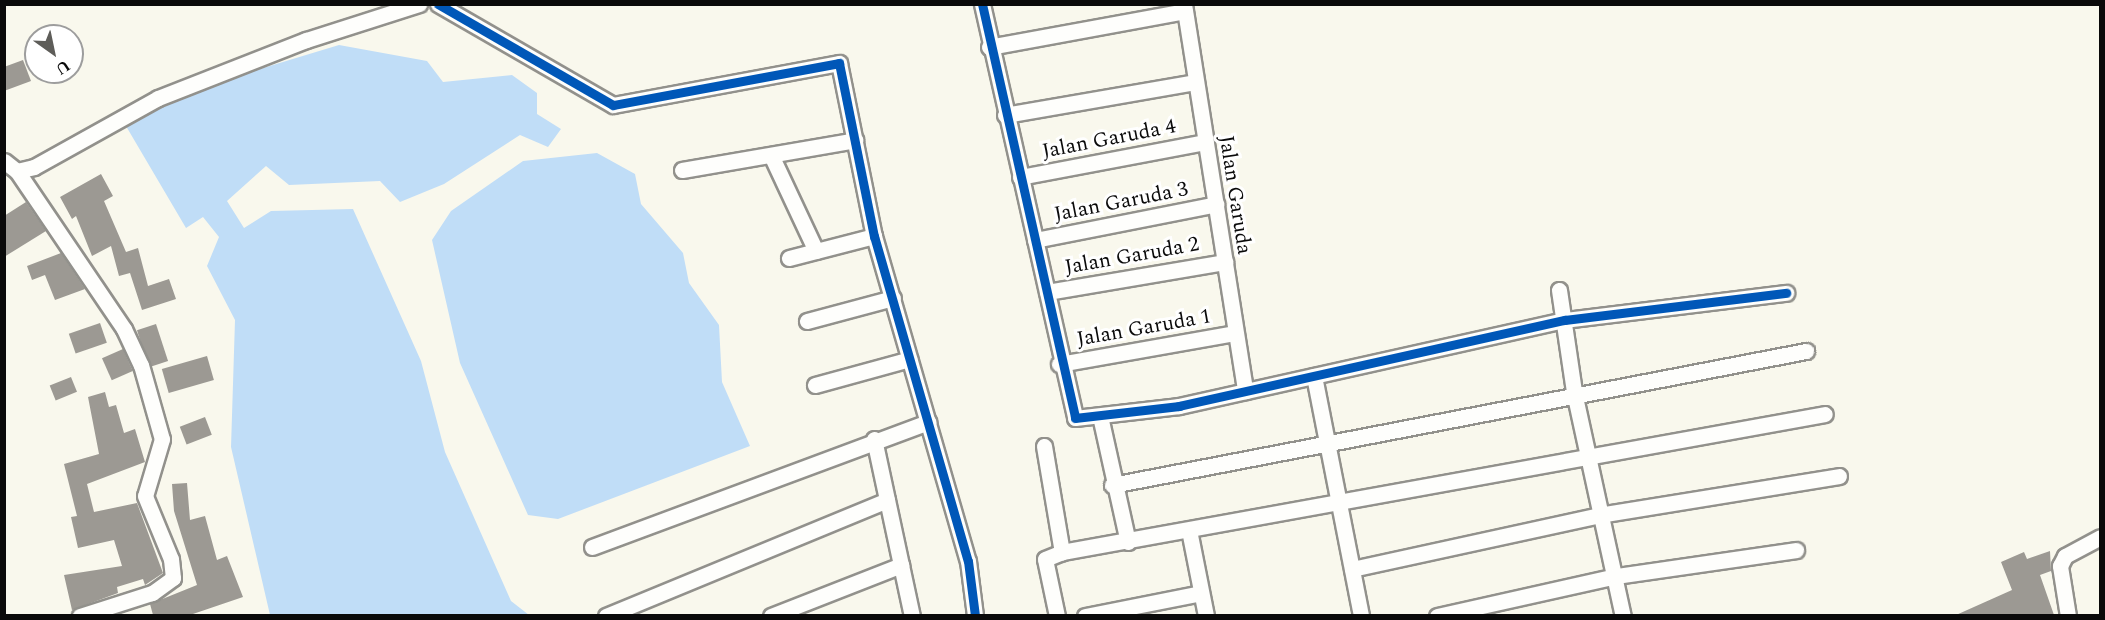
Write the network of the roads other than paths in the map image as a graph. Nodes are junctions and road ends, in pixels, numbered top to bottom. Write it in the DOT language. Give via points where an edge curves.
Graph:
graph roads {
  1 [pos="438,4"];
  2 [pos="982,4"];
  3 [pos="415,5"];
  4 [pos="1185,8"];
  5 [pos="989,47"];
  6 [pos="1197,82"];
  7 [pos="1005,114"];
  8 [pos="855,140"];
  9 [pos="1206,142"];
  10 [pos="771,155"];
  11 [pos="4,161"];
  12 [pos="682,170"];
  13 [pos="17,171"];
  14 [pos="1020,177"];
  15 [pos="1216,204"];
  16 [pos="874,236"];
  17 [pos="1035,240"];
  18 [pos="816,251"];
  19 [pos="789,258"];
  20 [pos="1224,262"];
  21 [pos="1559,290"];
  22 [pos="1047,292"];
  23 [pos="1786,292"];
  24 [pos="893,298"];
  25 [pos="1565,320"];
  26 [pos="807,321"];
  27 [pos="1236,333"];
  28 [pos="1806,351"];
  29 [pos="910,359"];
  30 [pos="1059,364"];
  31 [pos="1314,376"];
  32 [pos="815,385"];
  33 [pos="1245,391"];
  34 [pos="1574,392"];
  35 [pos="1825,414"];
  36 [pos="1100,416"];
  37 [pos="929,422"];
  38 [pos="874,439"];
  39 [pos="1327,442"];
  40 [pos="1044,446"];
  41 [pos="1591,455"];
  42 [pos="1839,476"];
  43 [pos="1112,485"];
  44 [pos="887,500"];
  45 [pos="1340,505"];
  46 [pos="1605,514"];
  47 [pos="1189,530"];
  48 [pos="2100,537"];
  49 [pos="1128,542"];
  50 [pos="592,547"];
  51 [pos="1796,550"];
  52 [pos="1062,552"];
  53 [pos="901,565"];
  54 [pos="1352,569"];
  55 [pos="1616,576"];
  56 [pos="1202,593"];
  57 [pos="80,615"];
  58 [pos="606,615"];
  59 [pos="771,615"];
  60 [pos="912,615"];
  61 [pos="975,615"];
  62 [pos="1057,615"];
  63 [pos="1085,615"];
  64 [pos="1206,615"];
  65 [pos="1361,615"];
  66 [pos="1437,615"];
  67 [pos="1623,615"];
  68 [pos="2068,615"];
  1 -- 8 [label="street" via="613,105 839,63"];
  2 -- 5 [label="street"];
  3 -- 13 [label="street" via="306,40 158,98 34,167"];
  4 -- 5 [label="street"];
  4 -- 6 [label="street, Jalan Garuda"];
  5 -- 7 [label="street"];
  6 -- 7 [label="street"];
  6 -- 9 [label="street, Jalan Garuda"];
  7 -- 14 [label="street"];
  8 -- 10 [label="street"];
  8 -- 16 [label="street"];
  9 -- 14 [label="street, Jalan Garuda 4"];
  9 -- 15 [label="street, Jalan Garuda"];
  10 -- 12 [label="street"];
  10 -- 18 [label="street"];
  11 -- 13 [label="street"];
  13 -- 57 [label="street" via="124,329 141,365 162,439 145,496 171,559 172,578 152,593"];
  14 -- 17 [label="street"];
  15 -- 17 [label="street, Jalan Garuda 3"];
  15 -- 20 [label="street, Jalan Garuda"];
  16 -- 18 [label="street"];
  16 -- 24 [label="street"];
  17 -- 22 [label="street"];
  18 -- 19 [label="street"];
  20 -- 22 [label="street, Jalan Garuda 2"];
  20 -- 27 [label="street, Jalan Garuda"];
  21 -- 25 [label="street"];
  22 -- 30 [label="street"];
  23 -- 25 [label="street"];
  24 -- 26 [label="street"];
  24 -- 29 [label="street"];
  25 -- 31 [label="street"];
  25 -- 34 [label="street"];
  27 -- 30 [label="street, Jalan Garuda 1"];
  27 -- 33 [label="street, Jalan Garuda"];
  28 -- 34 [label="street"];
  29 -- 32 [label="street"];
  29 -- 37 [label="street"];
  30 -- 36 [label="street" via="1070,413 1081,420"];
  31 -- 33 [label="street"];
  31 -- 39 [label="street"];
  33 -- 36 [label="street"];
  34 -- 39 [label="street"];
  34 -- 41 [label="street"];
  35 -- 41 [label="street"];
  36 -- 43 [label="street"];
  37 -- 38 [label="street"];
  37 -- 61 [label="street" via="968,561"];
  38 -- 44 [label="street"];
  38 -- 50 [label="street"];
  39 -- 43 [label="street"];
  39 -- 45 [label="street"];
  40 -- 52 [label="street"];
  41 -- 45 [label="street"];
  41 -- 46 [label="street"];
  42 -- 46 [label="street"];
  43 -- 49 [label="street"];
  44 -- 53 [label="street"];
  44 -- 58 [label="street"];
  45 -- 47 [label="street"];
  45 -- 54 [label="street"];
  46 -- 54 [label="street"];
  46 -- 55 [label="street"];
  47 -- 49 [label="street"];
  47 -- 56 [label="street"];
  48 -- 68 [label="street" via="2074,550 2060,566"];
  49 -- 52 [label="street"];
  51 -- 55 [label="street"];
  52 -- 62 [label="street" via="1045,559"];
  53 -- 59 [label="street"];
  53 -- 60 [label="street"];
  54 -- 65 [label="street"];
  55 -- 66 [label="street"];
  55 -- 67 [label="street"];
  56 -- 63 [label="street"];
  56 -- 64 [label="street"];
}
